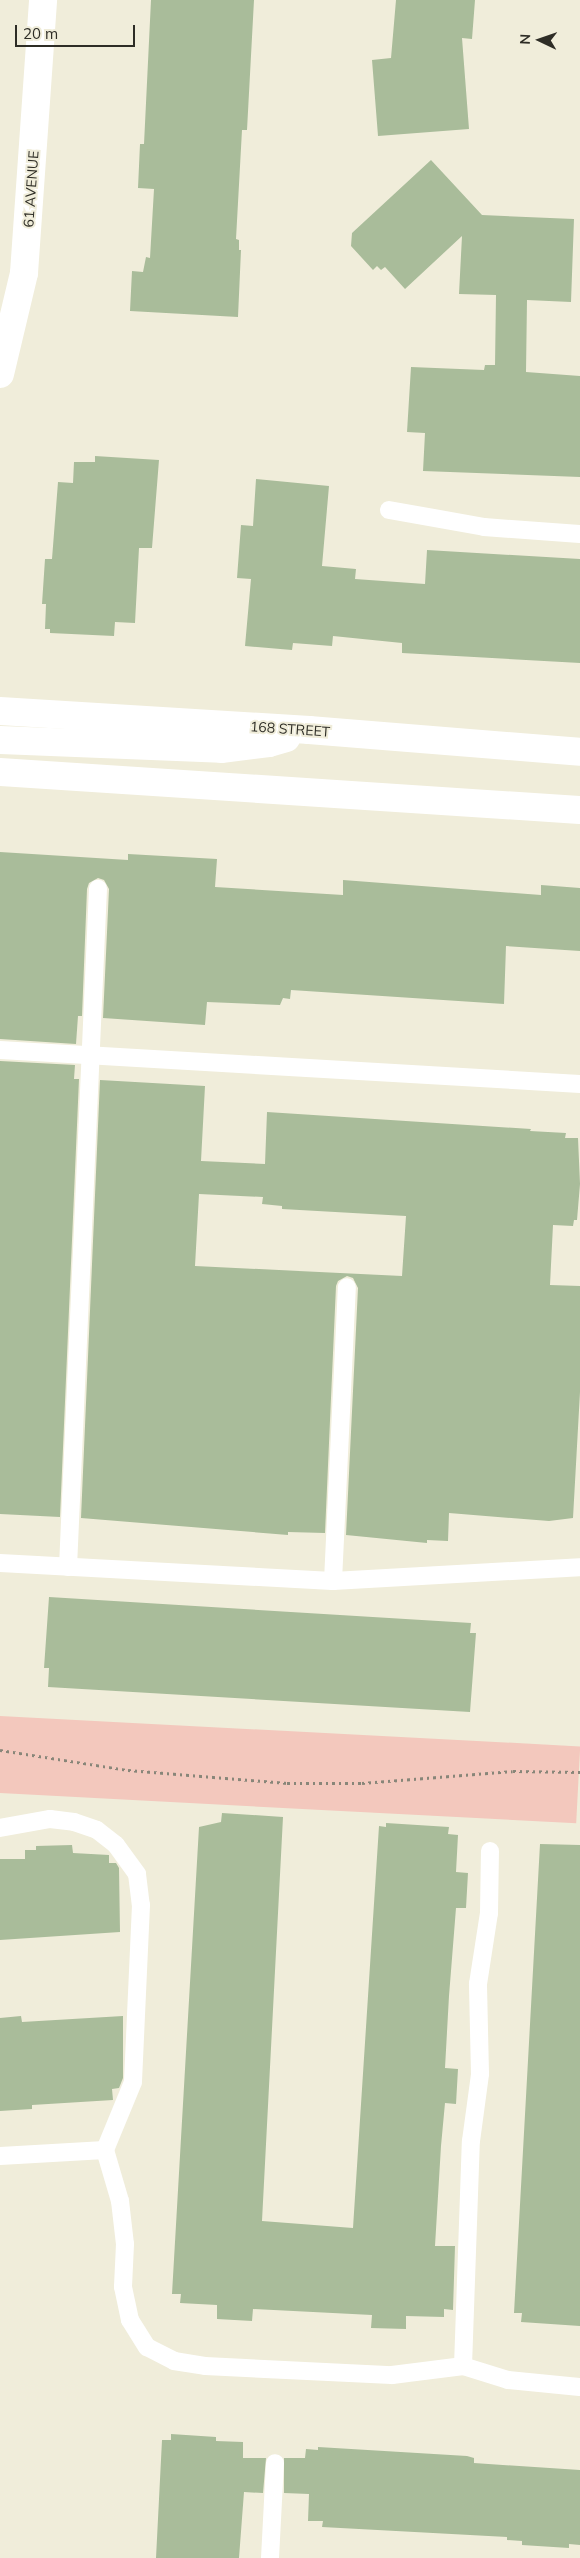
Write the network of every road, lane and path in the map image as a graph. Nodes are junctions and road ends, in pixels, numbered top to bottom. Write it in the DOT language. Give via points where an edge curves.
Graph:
graph roads {
  1 [pos="43,0"];
  2 [pos="0,374"];
  3 [pos="389,510"];
  4 [pos="580,534"];
  5 [pos="0,711"];
  6 [pos="309,730"];
  7 [pos="0,740"];
  8 [pos="580,752"];
  9 [pos="0,772"];
  10 [pos="580,810"];
  11 [pos="98,889"];
  12 [pos="0,1050"];
  13 [pos="91,1055"];
  14 [pos="580,1084"];
  15 [pos="347,1287"];
  16 [pos="0,1563"];
  17 [pos="68,1567"];
  18 [pos="580,1567"];
  19 [pos="332,1581"];
  20 [pos="0,1750"];
  21 [pos="580,1772"];
  22 [pos="0,1828"];
  23 [pos="490,1852"];
  24 [pos="105,2150"];
  25 [pos="0,2156"];
  26 [pos="463,2366"];
  27 [pos="580,2387"];
  28 [pos="275,2463"];
  29 [pos="270,2558"];
  1 -- 2 [label="main road, 61 AVENUE" via="24,273"];
  3 -- 4 [label="lane" via="484,527"];
  5 -- 6 [label="main road, 168 STREET"];
  6 -- 7 [label="main road" via="269,743 221,749"];
  6 -- 8 [label="main road, 168 STREET"];
  9 -- 10 [label="main road"];
  11 -- 13 [label="lane"];
  12 -- 13 [label="lane"];
  13 -- 14 [label="lane"];
  13 -- 17 [label="lane"];
  15 -- 19 [label="lane"];
  16 -- 17 [label="lane"];
  17 -- 19 [label="lane"];
  18 -- 19 [label="lane"];
  20 -- 21 [label="path" via="128,1770 287,1783 362,1783 513,1771"];
  22 -- 24 [label="lane" via="50,1819 74,1822 97,1830 116,1845 137,1874 141,1905 133,2082"];
  23 -- 26 [label="lane" via="489,1913 478,1984 480,2074 471,2141"];
  24 -- 25 [label="lane"];
  24 -- 26 [label="lane" via="122,2218 125,2244 123,2288 130,2320 147,2347 174,2361 205,2366 392,2375"];
  26 -- 27 [label="lane" via="516,2382"];
  28 -- 29 [label="lane"];
}
